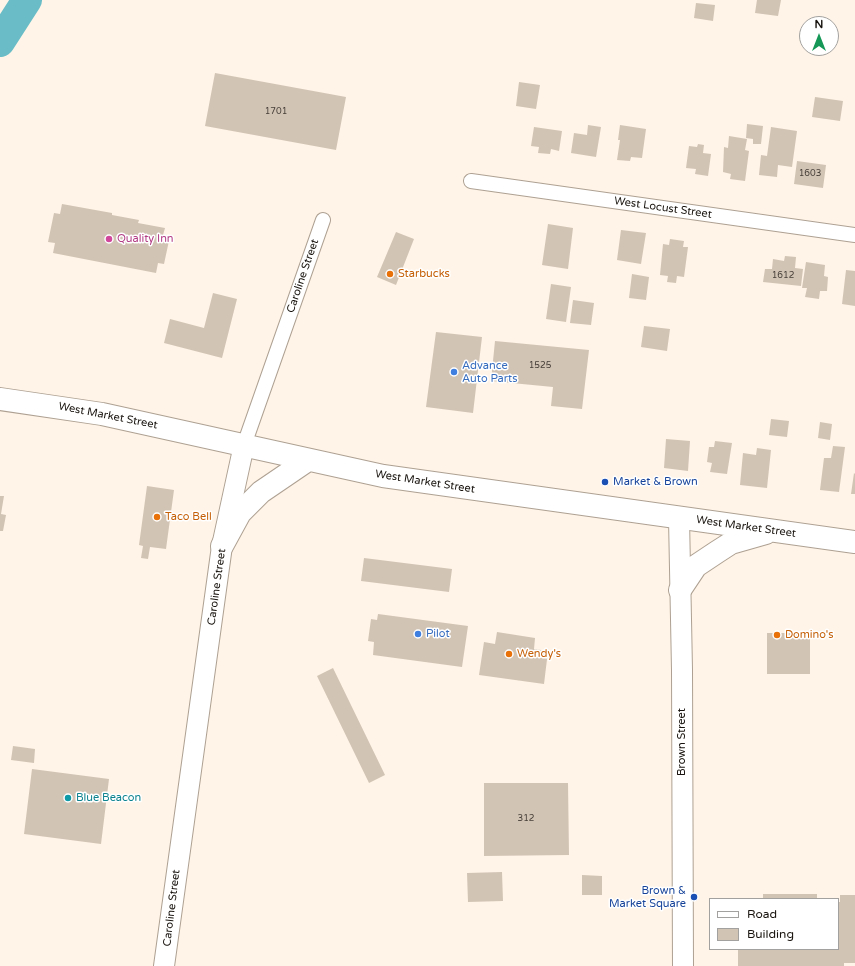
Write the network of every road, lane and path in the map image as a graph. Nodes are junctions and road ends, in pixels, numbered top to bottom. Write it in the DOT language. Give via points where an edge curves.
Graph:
graph roads {
  1 [pos="471,181"];
  2 [pos="322,220"];
  3 [pos="855,235"];
  4 [pos="0,399"];
  5 [pos="244,445"];
  6 [pos="308,460"];
  7 [pos="679,518"];
  8 [pos="774,531"];
  9 [pos="855,542"];
  10 [pos="222,546"];
  11 [pos="680,590"];
  12 [pos="164,966"];
  13 [pos="684,966"];
  1 -- 3 [label="street, West Locust Street"];
  2 -- 5 [label="street, Caroline Street"];
  4 -- 5 [label="main road, West Market Street" via="102,414"];
  5 -- 6 [label="main road, West Market Street"];
  5 -- 10 [label="street, Caroline Street"];
  6 -- 7 [label="main road, West Market Street" via="382,476"];
  6 -- 10 [label="main road" via="261,492 240,513"];
  7 -- 8 [label="main road, West Market Street"];
  7 -- 11 [label="street, Brown Street"];
  8 -- 9 [label="main road, West Market Street"];
  8 -- 11 [label="main road" via="731,543 696,566"];
  10 -- 12 [label="street, Caroline Street"];
  11 -- 13 [label="street, Brown Street"];
}
